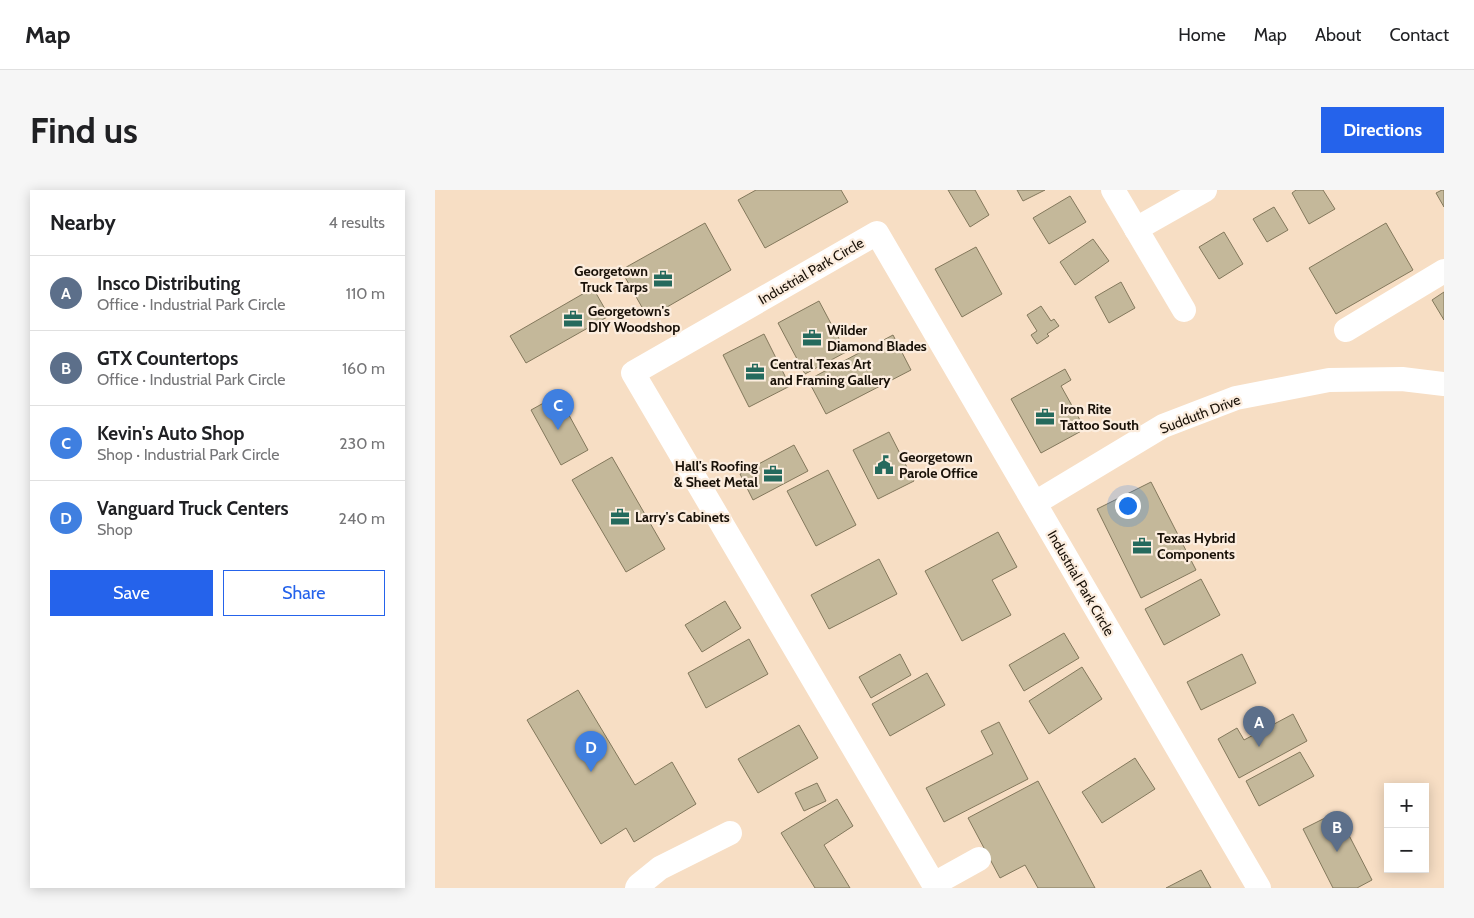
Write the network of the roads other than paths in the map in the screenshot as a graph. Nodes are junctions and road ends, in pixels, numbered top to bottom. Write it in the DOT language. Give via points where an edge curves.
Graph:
graph roads {
  1 [pos="1113,190"];
  2 [pos="1205,190"];
  3 [pos="1136,229"];
  4 [pos="1444,271"];
  5 [pos="1184,310"];
  6 [pos="1346,330"];
  7 [pos="1444,384"];
  8 [pos="1035,503"];
  9 [pos="730,833"];
  10 [pos="979,859"];
  11 [pos="935,886"];
  12 [pos="637,888"];
  13 [pos="1259,888"];
  1 -- 3 [label="street"];
  2 -- 3 [label="street"];
  3 -- 5 [label="street"];
  4 -- 6 [label="street"];
  7 -- 8 [label="street, Sudduth Drive" via="1401,379 1329,380 1236,398 1163,426"];
  8 -- 11 [label="street, Industrial Park Circle" via="877,234 633,373"];
  8 -- 13 [label="street, Industrial Park Circle"];
  9 -- 12 [label="street" via="660,868"];
  10 -- 11 [label="street"];
}
